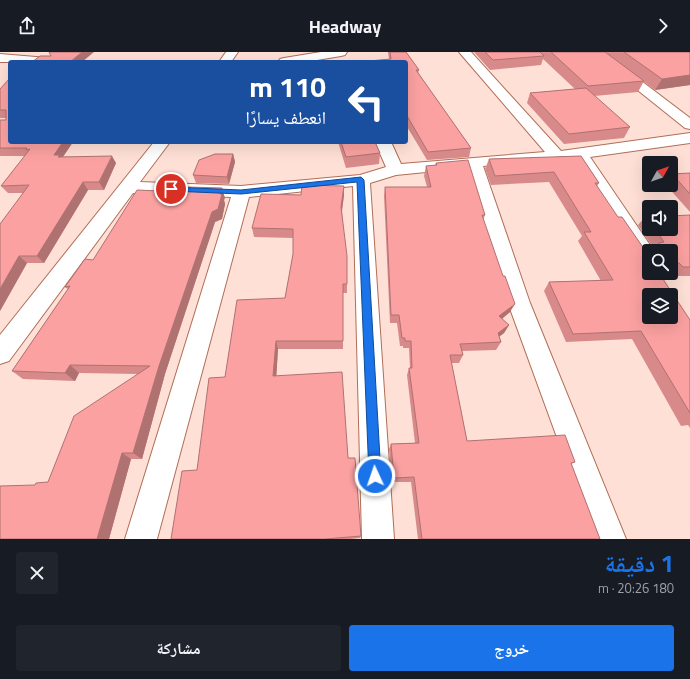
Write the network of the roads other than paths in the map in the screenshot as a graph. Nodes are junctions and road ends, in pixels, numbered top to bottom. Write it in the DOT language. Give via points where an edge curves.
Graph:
graph roads {
  1 [pos="232,52"];
  2 [pos="341,52"];
  3 [pos="465,52"];
  4 [pos="596,52"];
  5 [pos="327,53"];
  6 [pos="0,58"];
  7 [pos="24,60"];
  8 [pos="226,60"];
  9 [pos="294,60"];
  10 [pos="690,125"];
  11 [pos="690,138"];
  12 [pos="161,144"];
  13 [pos="384,144"];
  14 [pos="579,154"];
  15 [pos="558,156"];
  16 [pos="473,162"];
  17 [pos="395,170"];
  18 [pos="361,180"];
  19 [pos="129,187"];
  20 [pos="241,192"];
  21 [pos="642,248"];
  22 [pos="0,353"];
  23 [pos="141,539"];
  24 [pos="378,539"];
  25 [pos="610,539"];
  1 -- 8 [label="street"];
  2 -- 5 [label="street"];
  3 -- 15 [label="street"];
  4 -- 10 [label="street"];
  5 -- 9 [label="street"];
  6 -- 7 [label="street"];
  11 -- 14 [label="street"];
  12 -- 19 [label="street"];
  13 -- 17 [label="street"];
  14 -- 15 [label="street"];
  14 -- 21 [label="street"];
  15 -- 16 [label="street"];
  16 -- 17 [label="street"];
  16 -- 25 [label="street" via="519,303"];
  17 -- 18 [label="street"];
  18 -- 20 [label="street"];
  18 -- 24 [label="street"];
  19 -- 20 [label="street"];
  19 -- 22 [label="street"];
  20 -- 23 [label="street"];
}
